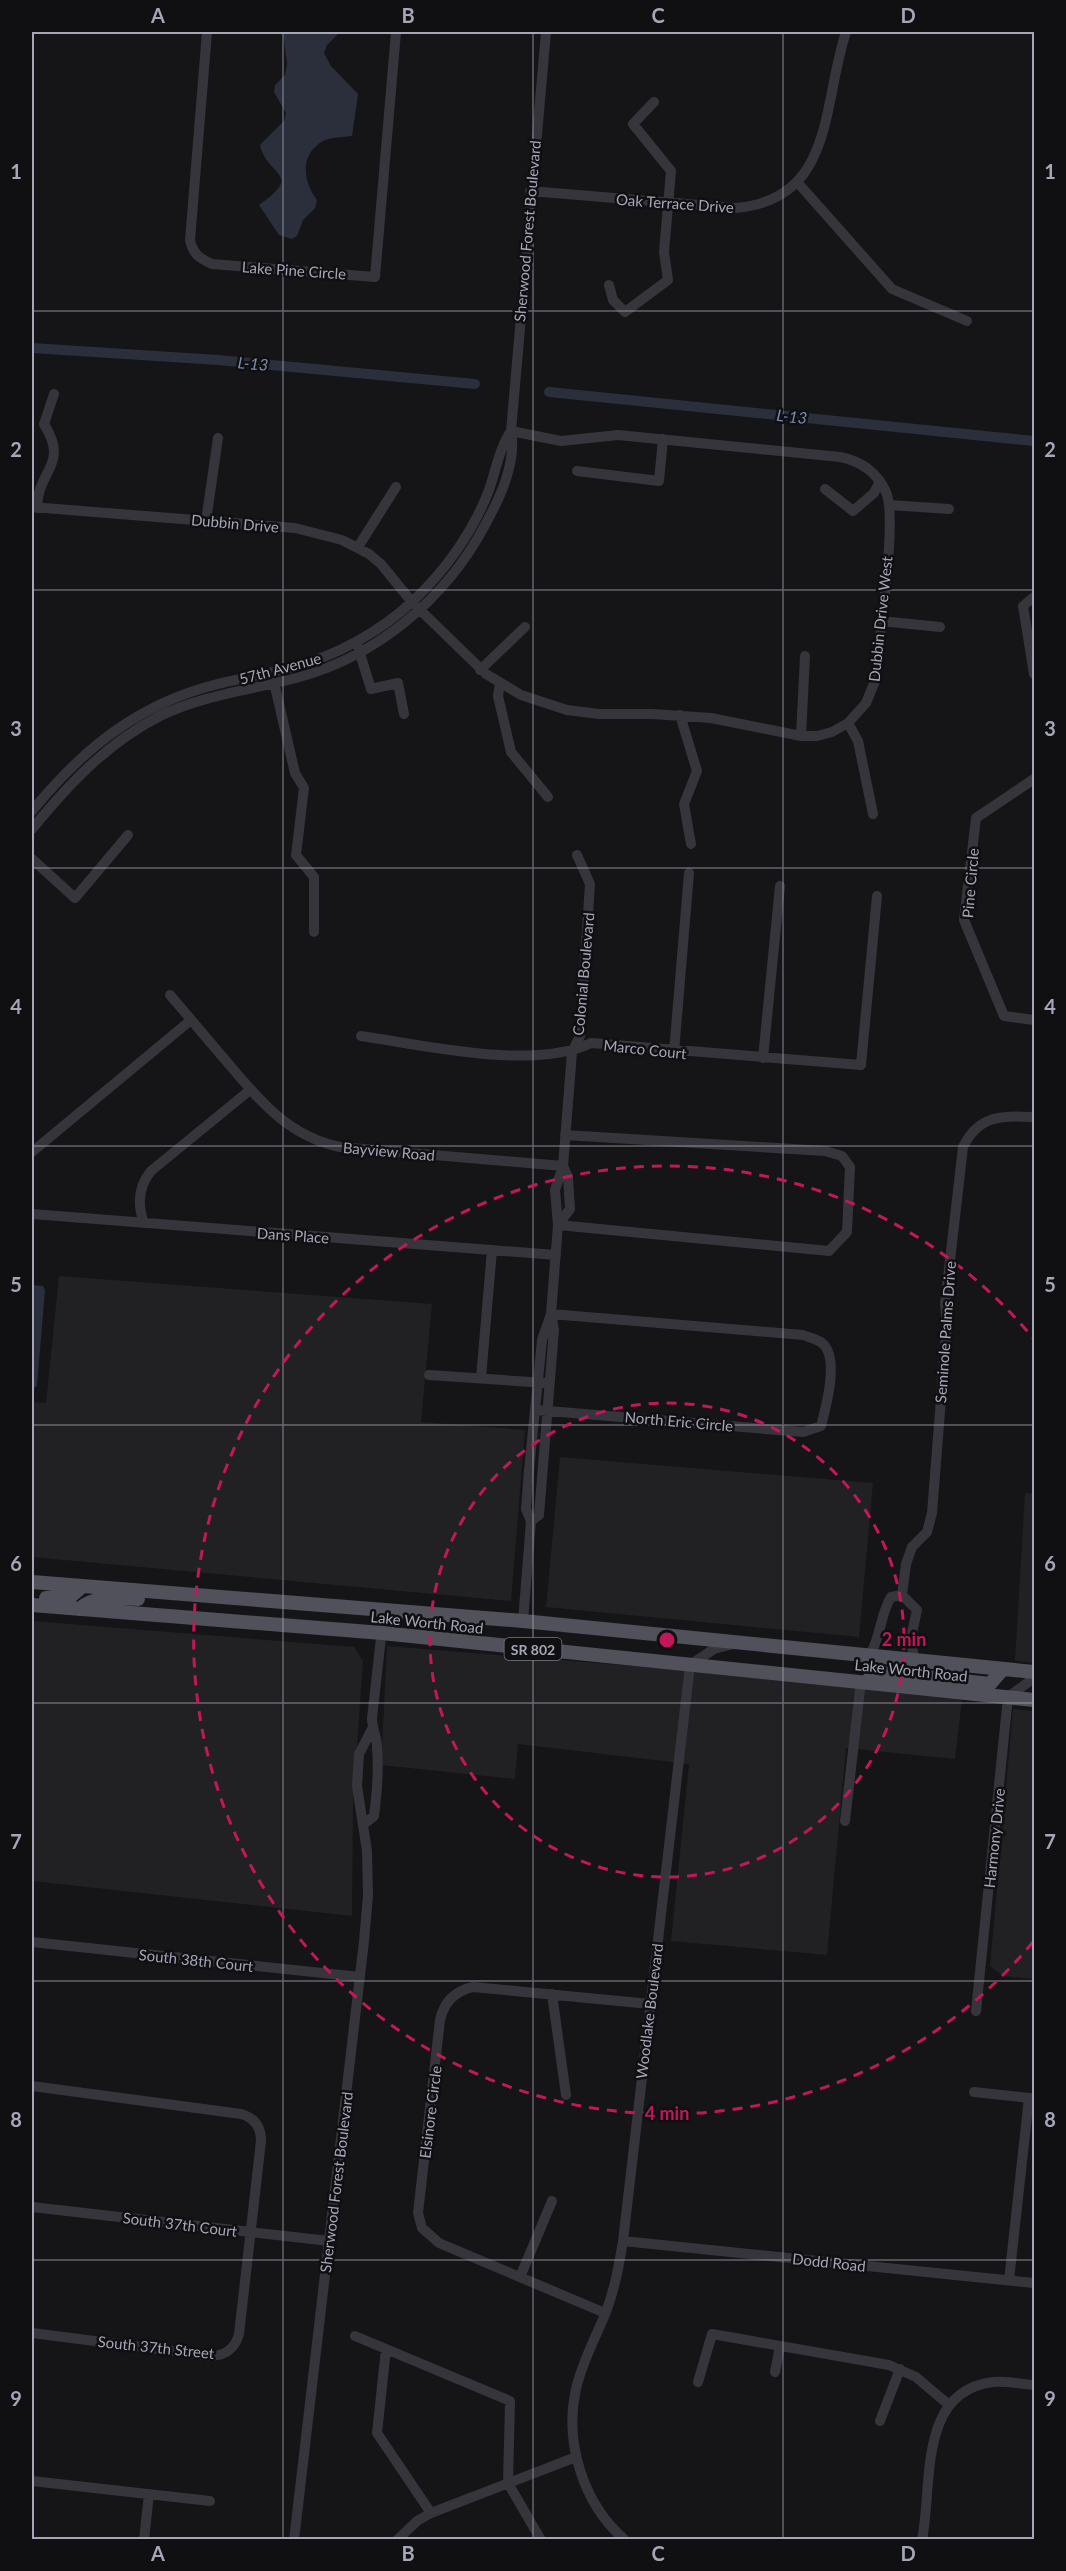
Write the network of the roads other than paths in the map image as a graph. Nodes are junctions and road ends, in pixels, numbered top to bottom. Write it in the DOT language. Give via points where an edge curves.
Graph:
graph roads {
  1 [pos="207,32"];
  2 [pos="396,32"];
  3 [pos="546,32"];
  4 [pos="846,32"];
  5 [pos="654,102"];
  6 [pos="798,183"];
  7 [pos="530,191"];
  8 [pos="668,203"];
  9 [pos="609,285"];
  10 [pos="967,321"];
  11 [pos="54,394"];
  12 [pos="511,431"];
  13 [pos="218,438"];
  14 [pos="663,439"];
  15 [pos="578,471"];
  16 [pos="880,481"];
  17 [pos="396,487"];
  18 [pos="825,489"];
  19 [pos="890,505"];
  20 [pos="34,507"];
  21 [pos="949,509"];
  22 [pos="206,521"];
  23 [pos="358,547"];
  24 [pos="1035,597"];
  25 [pos="416,606"];
  26 [pos="881,621"];
  27 [pos="525,627"];
  28 [pos="940,627"];
  29 [pos="358,646"];
  30 [pos="805,656"];
  31 [pos="480,670"];
  32 [pos="1035,674"];
  33 [pos="273,677"];
  34 [pos="500,683"];
  35 [pos="404,714"];
  36 [pos="681,715"];
  37 [pos="848,723"];
  38 [pos="801,736"];
  39 [pos="1035,779"];
  40 [pos="548,797"];
  41 [pos="32,811"];
  42 [pos="873,814"];
  43 [pos="32,829"];
  44 [pos="129,835"];
  45 [pos="692,844"];
  46 [pos="576,855"];
  47 [pos="32,859"];
  48 [pos="689,873"];
  49 [pos="780,885"];
  50 [pos="877,896"];
  51 [pos="314,932"];
  52 [pos="170,995"];
  53 [pos="191,1020"];
  54 [pos="1035,1020"];
  55 [pos="361,1036"];
  56 [pos="572,1052"];
  57 [pos="674,1052"];
  58 [pos="763,1058"];
  59 [pos="250,1090"];
  60 [pos="1035,1117"];
  61 [pos="565,1135"];
  62 [pos="32,1152"];
  63 [pos="563,1166"];
  64 [pos="32,1214"];
  65 [pos="144,1223"];
  66 [pos="558,1225"];
  67 [pos="492,1250"];
  68 [pos="555,1255"];
  69 [pos="551,1314"];
  70 [pos="429,1375"];
  71 [pos="481,1378"];
  72 [pos="545,1382"];
  73 [pos="548,1409"];
  74 [pos="536,1410"];
  75 [pos="531,1521"];
  76 [pos="32,1582"];
  77 [pos="83,1586"];
  78 [pos="902,1595"];
  79 [pos="32,1597"];
  80 [pos="218,1597"];
  81 [pos="32,1605"];
  82 [pos="79,1609"];
  83 [pos="384,1611"];
  84 [pos="522,1621"];
  85 [pos="382,1634"];
  86 [pos="745,1642"];
  87 [pos="870,1655"];
  88 [pos="914,1659"];
  89 [pos="690,1665"];
  90 [pos="1003,1669"];
  91 [pos="1035,1672"];
  92 [pos="1035,1678"];
  93 [pos="861,1681"];
  94 [pos="1008,1697"];
  95 [pos="1035,1700"];
  96 [pos="372,1729"];
  97 [pos="845,1821"];
  98 [pos="364,1824"];
  99 [pos="32,1942"];
  100 [pos="360,1977"];
  101 [pos="552,1994"];
  102 [pos="650,2004"];
  103 [pos="976,2011"];
  104 [pos="32,2085"];
  105 [pos="974,2092"];
  106 [pos="566,2095"];
  107 [pos="1032,2098"];
  108 [pos="552,2201"];
  109 [pos="32,2207"];
  110 [pos="251,2233"];
  111 [pos="329,2241"];
  112 [pos="623,2241"];
  113 [pos="520,2277"];
  114 [pos="1009,2280"];
  115 [pos="1035,2283"];
  116 [pos="605,2313"];
  117 [pos="32,2333"];
  118 [pos="355,2336"];
  119 [pos="780,2346"];
  120 [pos="386,2349"];
  121 [pos="900,2369"];
  122 [pos="775,2372"];
  123 [pos="698,2382"];
  124 [pos="1035,2385"];
  125 [pos="949,2405"];
  126 [pos="880,2421"];
  127 [pos="576,2457"];
  128 [pos="32,2481"];
  129 [pos="508,2484"];
  130 [pos="149,2494"];
  131 [pos="210,2501"];
  132 [pos="431,2513"];
  133 [pos="144,2540"];
  134 [pos="294,2540"];
  135 [pos="397,2540"];
  136 [pos="541,2540"];
  137 [pos="625,2540"];
  138 [pos="922,2540"];
  1 -- 2 [label="street, Lake Pine Circle" via="192,250 198,258 212,264 375,277"];
  3 -- 7 [label="street, Sherwood Forest Boulevard"];
  4 -- 6 [label="street, Oak Terrace Drive" via="820,144"];
  5 -- 8 [label="street" via="633,124 671,171"];
  6 -- 8 [label="street, Oak Terrace Drive" via="776,198 749,207"];
  6 -- 10 [label="street" via="892,289"];
  7 -- 8 [label="street, Oak Terrace Drive"];
  7 -- 12 [label="street, Sherwood Forest Boulevard"];
  8 -- 9 [label="street" via="664,252 668,280 625,312 613,300"];
  11 -- 20 [label="street" via="44,424 54,441 55,459"];
  12 -- 14 [label="street, Dubbin Drive West" via="561,441 610,435"];
  12 -- 25 [label="street, 57th Avenue" via="502,444 489,490 467,534"];
  13 -- 22 [label="street"];
  14 -- 15 [label="street" via="659,481"];
  14 -- 16 [label="street, Dubbin Drive West" via="848,459 867,467"];
  16 -- 18 [label="street" via="874,493 853,511"];
  16 -- 19 [label="street, Dubbin Drive West"];
  17 -- 23 [label="street"];
  19 -- 21 [label="street"];
  19 -- 26 [label="street, Dubbin Drive West"];
  20 -- 22 [label="street, Dubbin Drive"];
  22 -- 23 [label="street, Dubbin Drive" via="319,532"];
  23 -- 25 [label="street, Dubbin Drive" via="381,564"];
  24 -- 32 [label="street" via="1023,606"];
  25 -- 29 [label="street, 57th Avenue" via="382,625"];
  25 -- 31 [label="street, Dubbin Drive West"];
  26 -- 28 [label="street"];
  26 -- 37 [label="street, Dubbin Drive West" via="873,689 867,703"];
  27 -- 31 [label="street"];
  29 -- 33 [label="street, 57th Avenue"];
  29 -- 35 [label="street" via="371,689 398,683"];
  30 -- 38 [label="street"];
  31 -- 34 [label="street, Dubbin Drive West"];
  33 -- 41 [label="street, 57th Avenue" via="188,693 125,723 77,760"];
  33 -- 43 [label="street, 57th Avenue" via="184,706 132,732 85,768"];
  33 -- 51 [label="street" via="295,773 304,788 296,855 314,877"];
  34 -- 36 [label="street, Dubbin Drive West" via="521,695 567,710"];
  34 -- 40 [label="street" via="498,696 511,752"];
  36 -- 38 [label="street, Dubbin Drive West"];
  36 -- 45 [label="street" via="697,771 684,804"];
  37 -- 38 [label="street, Dubbin Drive West" via="825,734"];
  37 -- 42 [label="street" via="858,741"];
  39 -- 54 [label="street, Pine Circle" via="976,818 964,920 1004,1016"];
  44 -- 47 [label="street" via="75,898"];
  46 -- 56 [label="street, Colonial Boulevard" via="590,884 580,1036"];
  48 -- 57 [label="street"];
  49 -- 58 [label="street"];
  50 -- 58 [label="street, Marco Court" via="861,1065"];
  52 -- 53 [label="street, Bayview Road"];
  53 -- 59 [label="street, Bayview Road"];
  53 -- 62 [label="street"];
  55 -- 56 [label="street, Marco Court" via="492,1055"];
  56 -- 57 [label="street, Marco Court" via="591,1043"];
  56 -- 61 [label="street, Colonial Boulevard"];
  57 -- 58 [label="street, Marco Court"];
  59 -- 63 [label="street, Bayview Road" via="278,1119 333,1146"];
  59 -- 65 [label="street" via="151,1171 139,1198"];
  60 -- 78 [label="street, Seminole Palms Drive" via="983,1122 970,1131 963,1147 945,1304 947,1323 932,1513 927,1532 912,1547"];
  61 -- 63 [label="street, Colonial Boulevard"];
  61 -- 66 [label="street" via="825,1151 842,1156 850,1167 847,1232 829,1251"];
  63 -- 66 [label="street, Colonial Boulevard" via="568,1177 570,1209"];
  64 -- 65 [label="street, Dans Place"];
  65 -- 67 [label="street, Dans Place"];
  66 -- 68 [label="street, Colonial Boulevard"];
  67 -- 68 [label="street, Dans Place"];
  67 -- 71 [label="street"];
  68 -- 69 [label="street, Colonial Boulevard"];
  69 -- 72 [label="street, Colonial Boulevard" via="542,1340"];
  69 -- 73 [label="street, North Eric Circle" via="803,1335 824,1344 831,1359 821,1426 803,1432"];
  70 -- 71 [label="street"];
  71 -- 72 [label="street"];
  72 -- 73 [label="street"];
  72 -- 74 [label="street"];
  73 -- 74 [label="street, North Eric Circle"];
  73 -- 75 [label="street" via="539,1515"];
  74 -- 75 [label="street" via="526,1509"];
  75 -- 84 [label="street"];
  76 -- 77 [label="main road, Lake Worth Road / SR 802"];
  77 -- 79 [label="main road" via="70,1597"];
  77 -- 80 [label="main road, Lake Worth Road / SR 802"];
  78 -- 87 [label="street" via="891,1597 885,1607 879,1640"];
  78 -- 88 [label="street" via="917,1610 911,1638"];
  80 -- 82 [label="main road" via="190,1603 100,1598"];
  80 -- 83 [label="main road, Lake Worth Road / SR 802"];
  81 -- 82 [label="main road, Lake Worth Road / SR 802"];
  82 -- 85 [label="main road, Lake Worth Road / SR 802"];
  83 -- 84 [label="main road, Lake Worth Road / SR 802"];
  83 -- 85 [label="street, Sherwood Forest Boulevard"];
  84 -- 86 [label="main road, Lake Worth Road / SR 802"];
  85 -- 89 [label="main road, Lake Worth Road / SR 802"];
  85 -- 96 [label="street, Sherwood Forest Boulevard"];
  86 -- 87 [label="main road, Lake Worth Road / SR 802"];
  86 -- 89 [label="street" via="714,1649"];
  87 -- 88 [label="main road, Lake Worth Road / SR 802"];
  88 -- 90 [label="main road, Lake Worth Road / SR 802"];
  89 -- 93 [label="main road, Lake Worth Road / SR 802"];
  89 -- 102 [label="street, Woodlake Boulevard"];
  90 -- 91 [label="main road, Lake Worth Road / SR 802"];
  90 -- 93 [label="main road" via="990,1684 889,1673"];
  92 -- 94 [label="street"];
  93 -- 94 [label="main road, Lake Worth Road / SR 802"];
  93 -- 97 [label="street"];
  94 -- 95 [label="main road, Lake Worth Road / SR 802"];
  94 -- 103 [label="street, Harmony Drive"];
  96 -- 98 [label="street, Sherwood Forest Boulevard" via="358,1754 357,1786"];
  96 -- 98 [label="street, Sherwood Forest Boulevard" via="377,1744 376,1798 374,1816"];
  98 -- 100 [label="street, Sherwood Forest Boulevard" via="368,1896"];
  99 -- 100 [label="street, South 38th Court"];
  100 -- 111 [label="street, Sherwood Forest Boulevard"];
  101 -- 102 [label="street, Elsinore Circle"];
  101 -- 106 [label="street"];
  101 -- 113 [label="street, Elsinore Circle" via="473,1987 460,1991 445,2006 440,2020 418,2213 422,2228 433,2240"];
  102 -- 112 [label="street, Woodlake Boulevard"];
  104 -- 110 [label="street, South 37th Street" via="248,2116 259,2126 261,2141"];
  105 -- 107 [label="street"];
  107 -- 114 [label="street"];
  108 -- 113 [label="street"];
  109 -- 110 [label="street, South 37th Court"];
  110 -- 111 [label="street, South 37th Court"];
  110 -- 117 [label="street, South 37th Street" via="239,2334 227,2352 212,2356"];
  111 -- 134 [label="street, Sherwood Forest Boulevard"];
  112 -- 114 [label="street, Dodd Road"];
  112 -- 116 [label="street, Woodlake Boulevard"];
  113 -- 116 [label="street, Elsinore Circle"];
  114 -- 115 [label="street, Dodd Road"];
  116 -- 127 [label="street, Woodlake Boulevard" via="576,2388"];
  118 -- 120 [label="street"];
  119 -- 121 [label="street"];
  119 -- 122 [label="street"];
  119 -- 123 [label="street" via="712,2334"];
  120 -- 129 [label="street" via="510,2401"];
  120 -- 132 [label="street" via="377,2433"];
  121 -- 125 [label="street" via="916,2377"];
  121 -- 126 [label="street"];
  124 -- 125 [label="street" via="984,2384 963,2393"];
  125 -- 138 [label="street" via="934,2435"];
  127 -- 129 [label="street"];
  127 -- 137 [label="street, Woodlake Boulevard" via="597,2508"];
  128 -- 130 [label="street"];
  129 -- 132 [label="street"];
  129 -- 136 [label="street"];
  130 -- 131 [label="street"];
  130 -- 133 [label="street"];
  132 -- 135 [label="street"];
}
